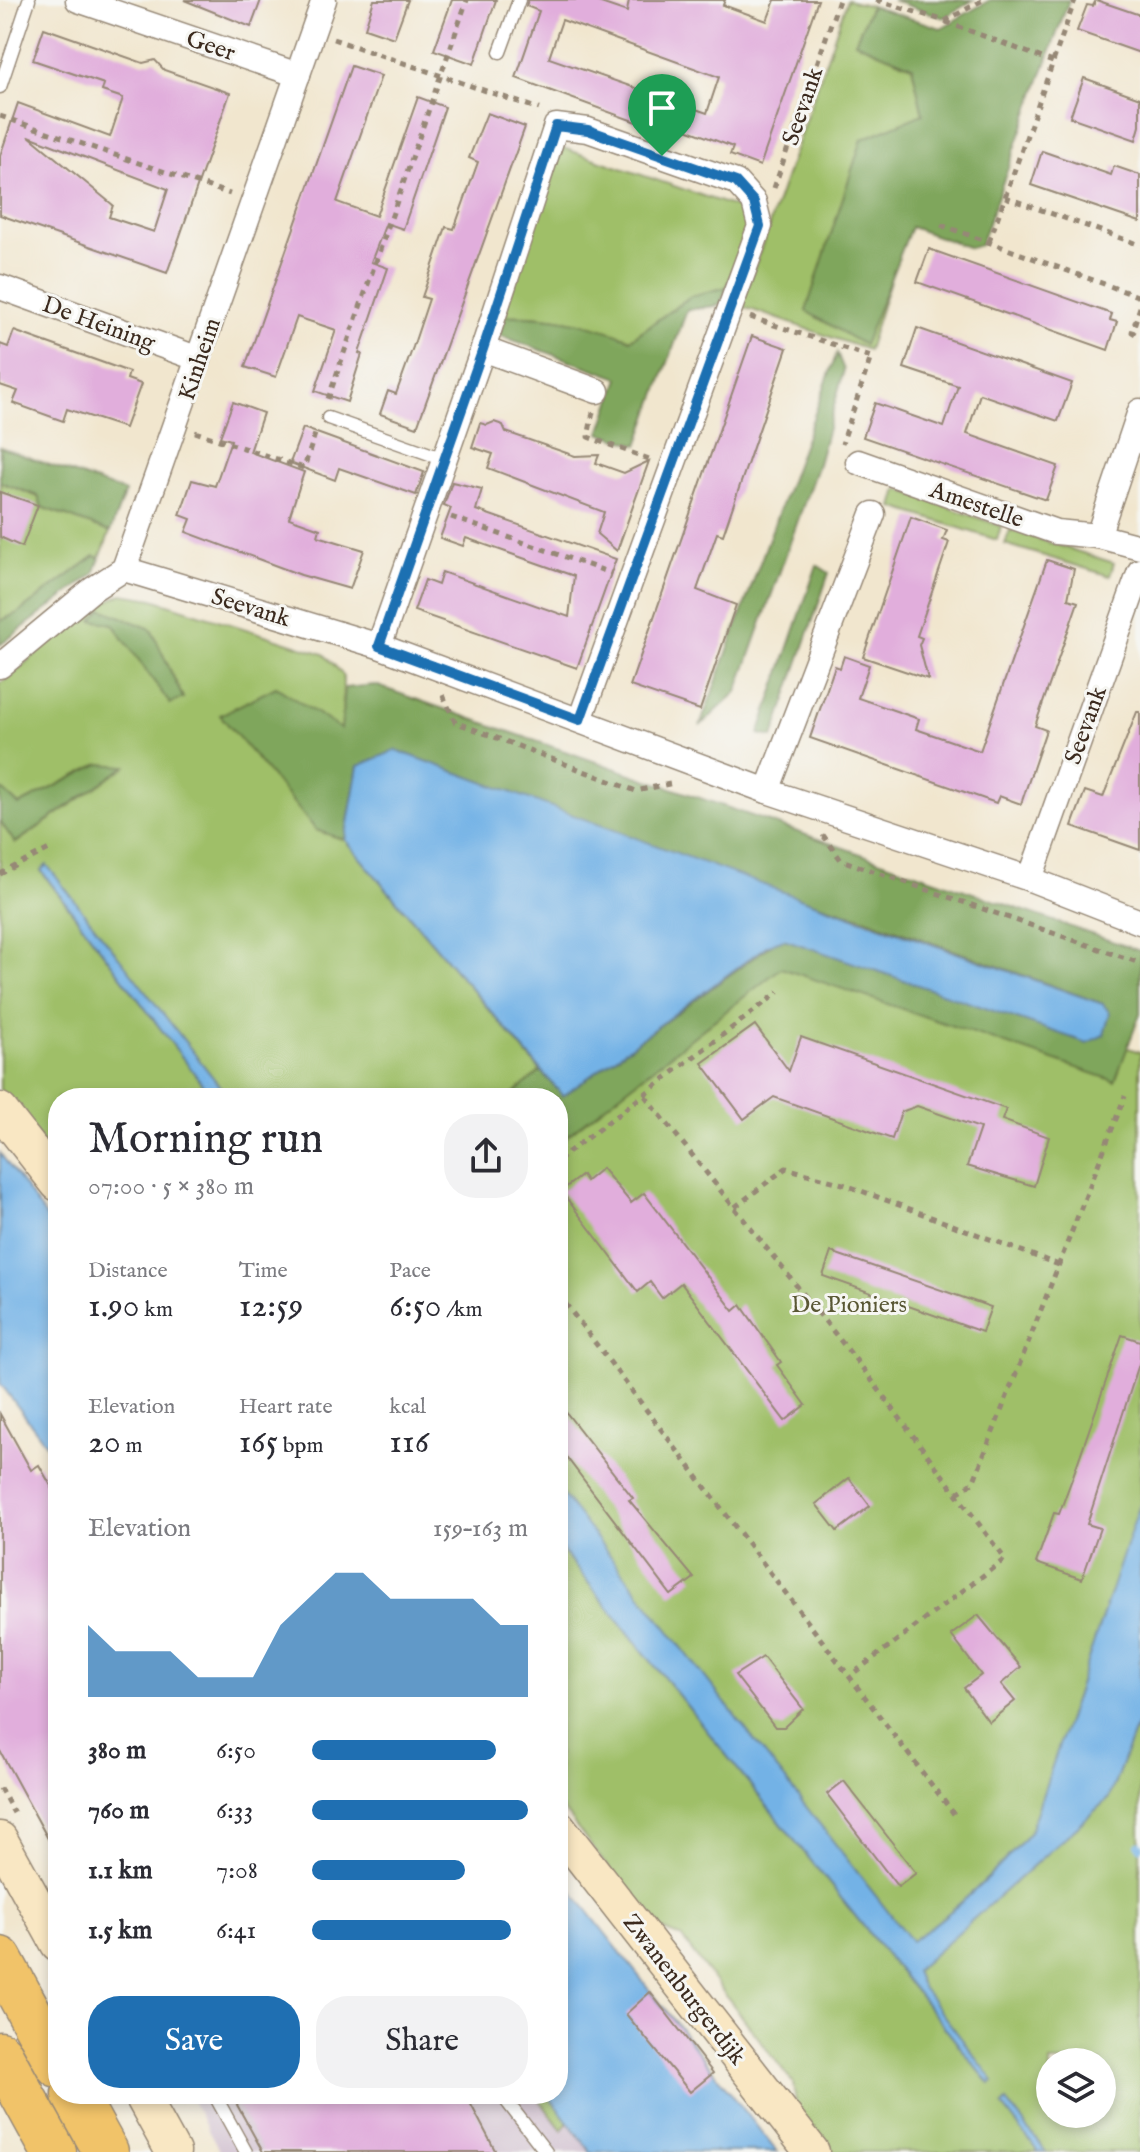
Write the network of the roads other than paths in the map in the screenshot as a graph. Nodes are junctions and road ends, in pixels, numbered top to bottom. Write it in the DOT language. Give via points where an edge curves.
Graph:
graph roads {
  1 [pos="29,0"];
  2 [pos="78,0"];
  3 [pos="324,0"];
  4 [pos="519,0"];
  5 [pos="500,52"];
  6 [pos="298,75"];
  7 [pos="0,87"];
  8 [pos="0,287"];
  9 [pos="483,349"];
  10 [pos="199,359"];
  11 [pos="597,391"];
  12 [pos="1140,411"];
  13 [pos="328,418"];
  14 [pos="444,459"];
  15 [pos="858,462"];
  16 [pos="873,514"];
  17 [pos="1098,536"];
  18 [pos="1140,547"];
  19 [pos="124,569"];
  20 [pos="1140,571"];
  21 [pos="379,646"];
  22 [pos="0,666"];
  23 [pos="580,720"];
  24 [pos="767,791"];
  25 [pos="1030,879"];
  26 [pos="1140,922"];
  27 [pos="0,1110"];
  28 [pos="48,1171"];
  29 [pos="0,1839"];
  30 [pos="568,1840"];
  31 [pos="48,1924"];
  32 [pos="0,1959"];
  33 [pos="48,2047"];
  34 [pos="0,2054"];
  35 [pos="80,2104"];
  36 [pos="147,2104"];
  37 [pos="220,2104"];
  38 [pos="509,2104"];
  39 [pos="54,2152"];
  40 [pos="106,2152"];
  41 [pos="173,2152"];
  42 [pos="246,2152"];
  43 [pos="546,2152"];
  44 [pos="812,2152"];
  1 -- 7 [label="lane"];
  2 -- 6 [label="street, Geer"];
  3 -- 6 [label="street, Kinheim"];
  4 -- 5 [label="lane"];
  6 -- 10 [label="street, Kinheim"];
  8 -- 10 [label="street, De Heining"];
  9 -- 11 [label="street"];
  9 -- 14 [label="street"];
  9 -- 23 [label="street" via="556,126 588,130 736,182 754,202 760,226"];
  10 -- 19 [label="street, Kinheim"];
  12 -- 17 [label="street"];
  13 -- 14 [label="lane"];
  14 -- 21 [label="street"];
  15 -- 17 [label="street, Amestelle" via="1056,532"];
  16 -- 24 [label="street"];
  17 -- 18 [label="street, Amestelle"];
  19 -- 21 [label="street, Seevank"];
  19 -- 22 [label="street"];
  20 -- 25 [label="street, Seevank"];
  21 -- 23 [label="street, Seevank"];
  23 -- 24 [label="street, Seevank"];
  24 -- 25 [label="street, Seevank"];
  25 -- 26 [label="street, Seevank"];
  27 -- 28 [label="street"];
  29 -- 31 [label="street"];
  30 -- 44 [label="street, Zwanenburgerdijk"];
  32 -- 33 [label="highway"];
  34 -- 39 [label="highway"];
  35 -- 40 [label="highway"];
  36 -- 41 [label="street"];
  37 -- 42 [label="lane"];
  38 -- 43 [label="lane"];
}
